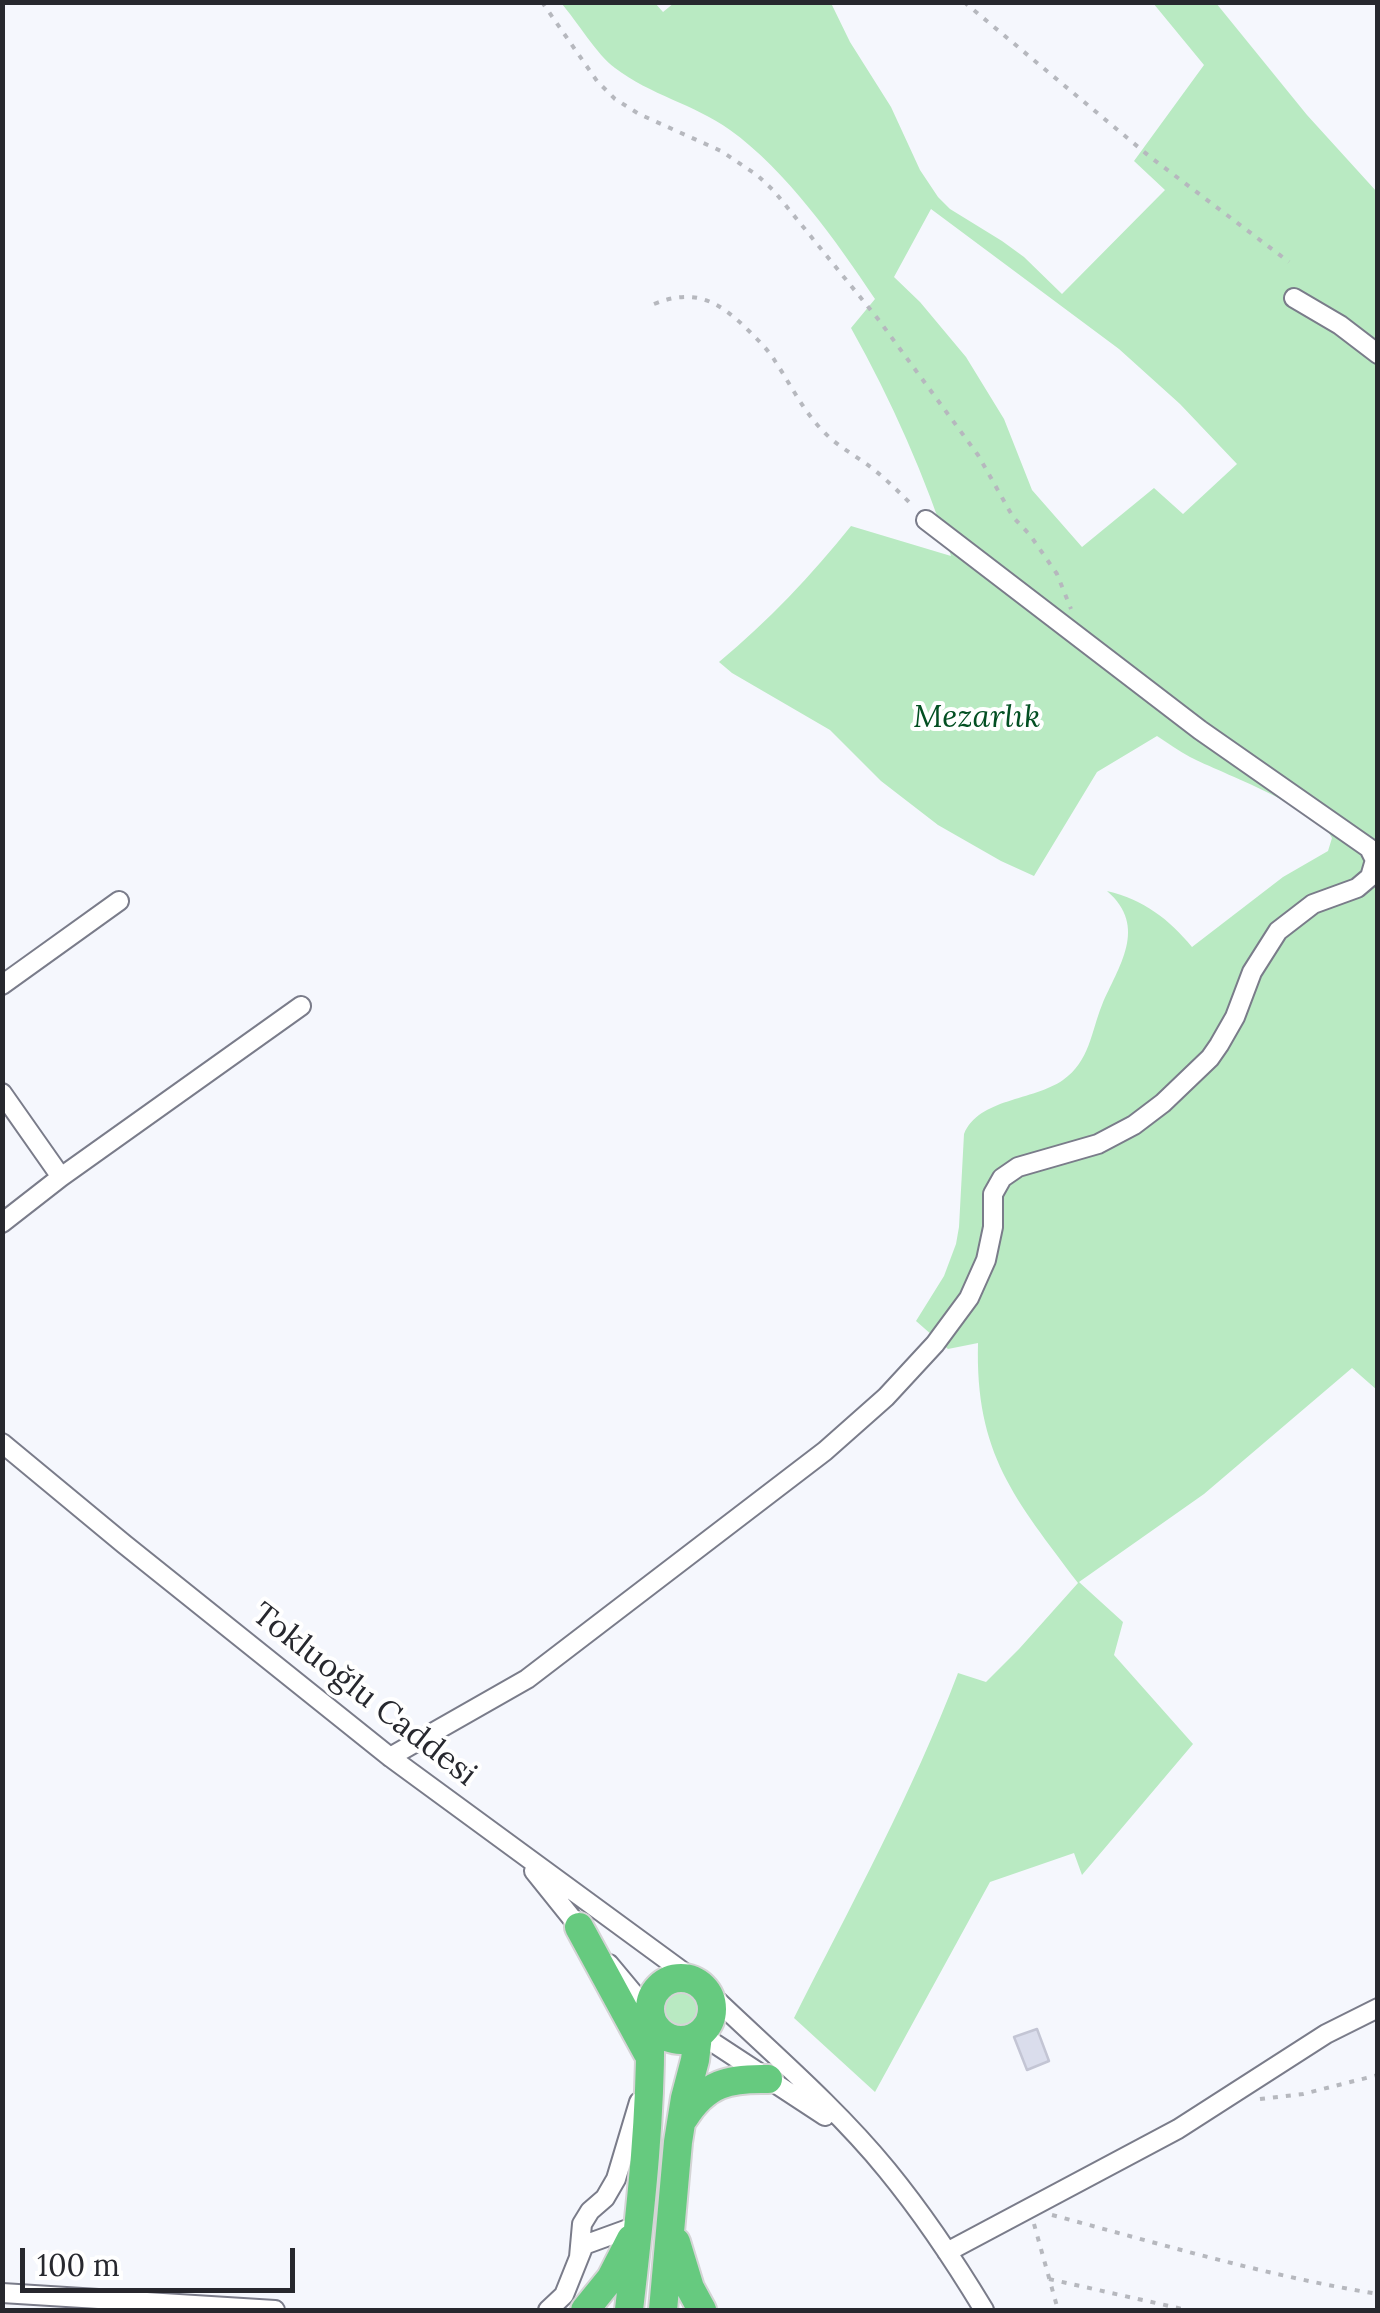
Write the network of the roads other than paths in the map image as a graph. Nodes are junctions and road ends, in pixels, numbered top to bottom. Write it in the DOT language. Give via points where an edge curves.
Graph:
graph roads {
  1 [pos="1294,298"];
  2 [pos="1378,354"];
  3 [pos="926,520"];
  4 [pos="120,901"];
  5 [pos="2,985"];
  6 [pos="300,1006"];
  7 [pos="2,1093"];
  8 [pos="62,1177"];
  9 [pos="2,1223"];
  10 [pos="2,1443"];
  11 [pos="390,1757"];
  12 [pos="518,1851"];
  13 [pos="578,1927"];
  14 [pos="701,1986"];
  15 [pos="1378,2008"];
  16 [pos="650,2014"];
  17 [pos="699,2035"];
  18 [pos="651,2058"];
  19 [pos="768,2079"];
  20 [pos="680,2123"];
  21 [pos="856,2136"];
  22 [pos="639,2225"];
  23 [pos="672,2228"];
  24 [pos="947,2252"];
  25 [pos="579,2257"];
  26 [pos="2,2293"];
  27 [pos="275,2310"];
  28 [pos="548,2310"];
  29 [pos="586,2310"];
  30 [pos="630,2310"];
  31 [pos="663,2310"];
  32 [pos="702,2310"];
  33 [pos="984,2310"];
  1 -- 2 [label="street"];
  3 -- 11 [label="street" via="1200,730 1369,848 1370,877 1313,904 1278,931 1220,1046 1151,1114 1098,1144 1018,1167 1002,1178 993,1194 986,1260 969,1298 911,1372 856,1425 527,1679"];
  4 -- 5 [label="street"];
  6 -- 8 [label="street"];
  7 -- 8 [label="street"];
  8 -- 9 [label="street"];
  10 -- 11 [label="street, Tokluoğlu Caddesi"];
  11 -- 12 [label="street, Tokluoğlu Caddesi"];
  12 -- 13 [label="street"];
  12 -- 14 [label="street, Tokluoğlu Caddesi"];
  13 -- 16 [label="street"];
  13 -- 18 [label="highway"];
  14 -- 16 [label="highway" via="688,1978 667,1981 652,1995"];
  14 -- 17 [label="highway" via="712,2009"];
  14 -- 21 [label="street, Tokluoğlu Caddesi"];
  15 -- 24 [label="street" via="1178,2128"];
  16 -- 17 [label="highway" via="668,2038"];
  16 -- 18 [label="highway"];
  17 -- 19 [label="street"];
  17 -- 20 [label="highway"];
  18 -- 22 [label="highway"];
  18 -- 25 [label="street" via="620,2168 582,2224"];
  19 -- 20 [label="highway" via="716,2086"];
  19 -- 21 [label="street"];
  20 -- 23 [label="highway"];
  21 -- 24 [label="street, Tokluoğlu Caddesi"];
  22 -- 25 [label="street" via="587,2242"];
  22 -- 29 [label="highway"];
  22 -- 30 [label="highway"];
  23 -- 31 [label="highway"];
  23 -- 32 [label="highway"];
  24 -- 33 [label="street, Tokluoğlu Caddesi"];
  25 -- 28 [label="street" via="564,2295"];
  26 -- 27 [label="street"];
}
